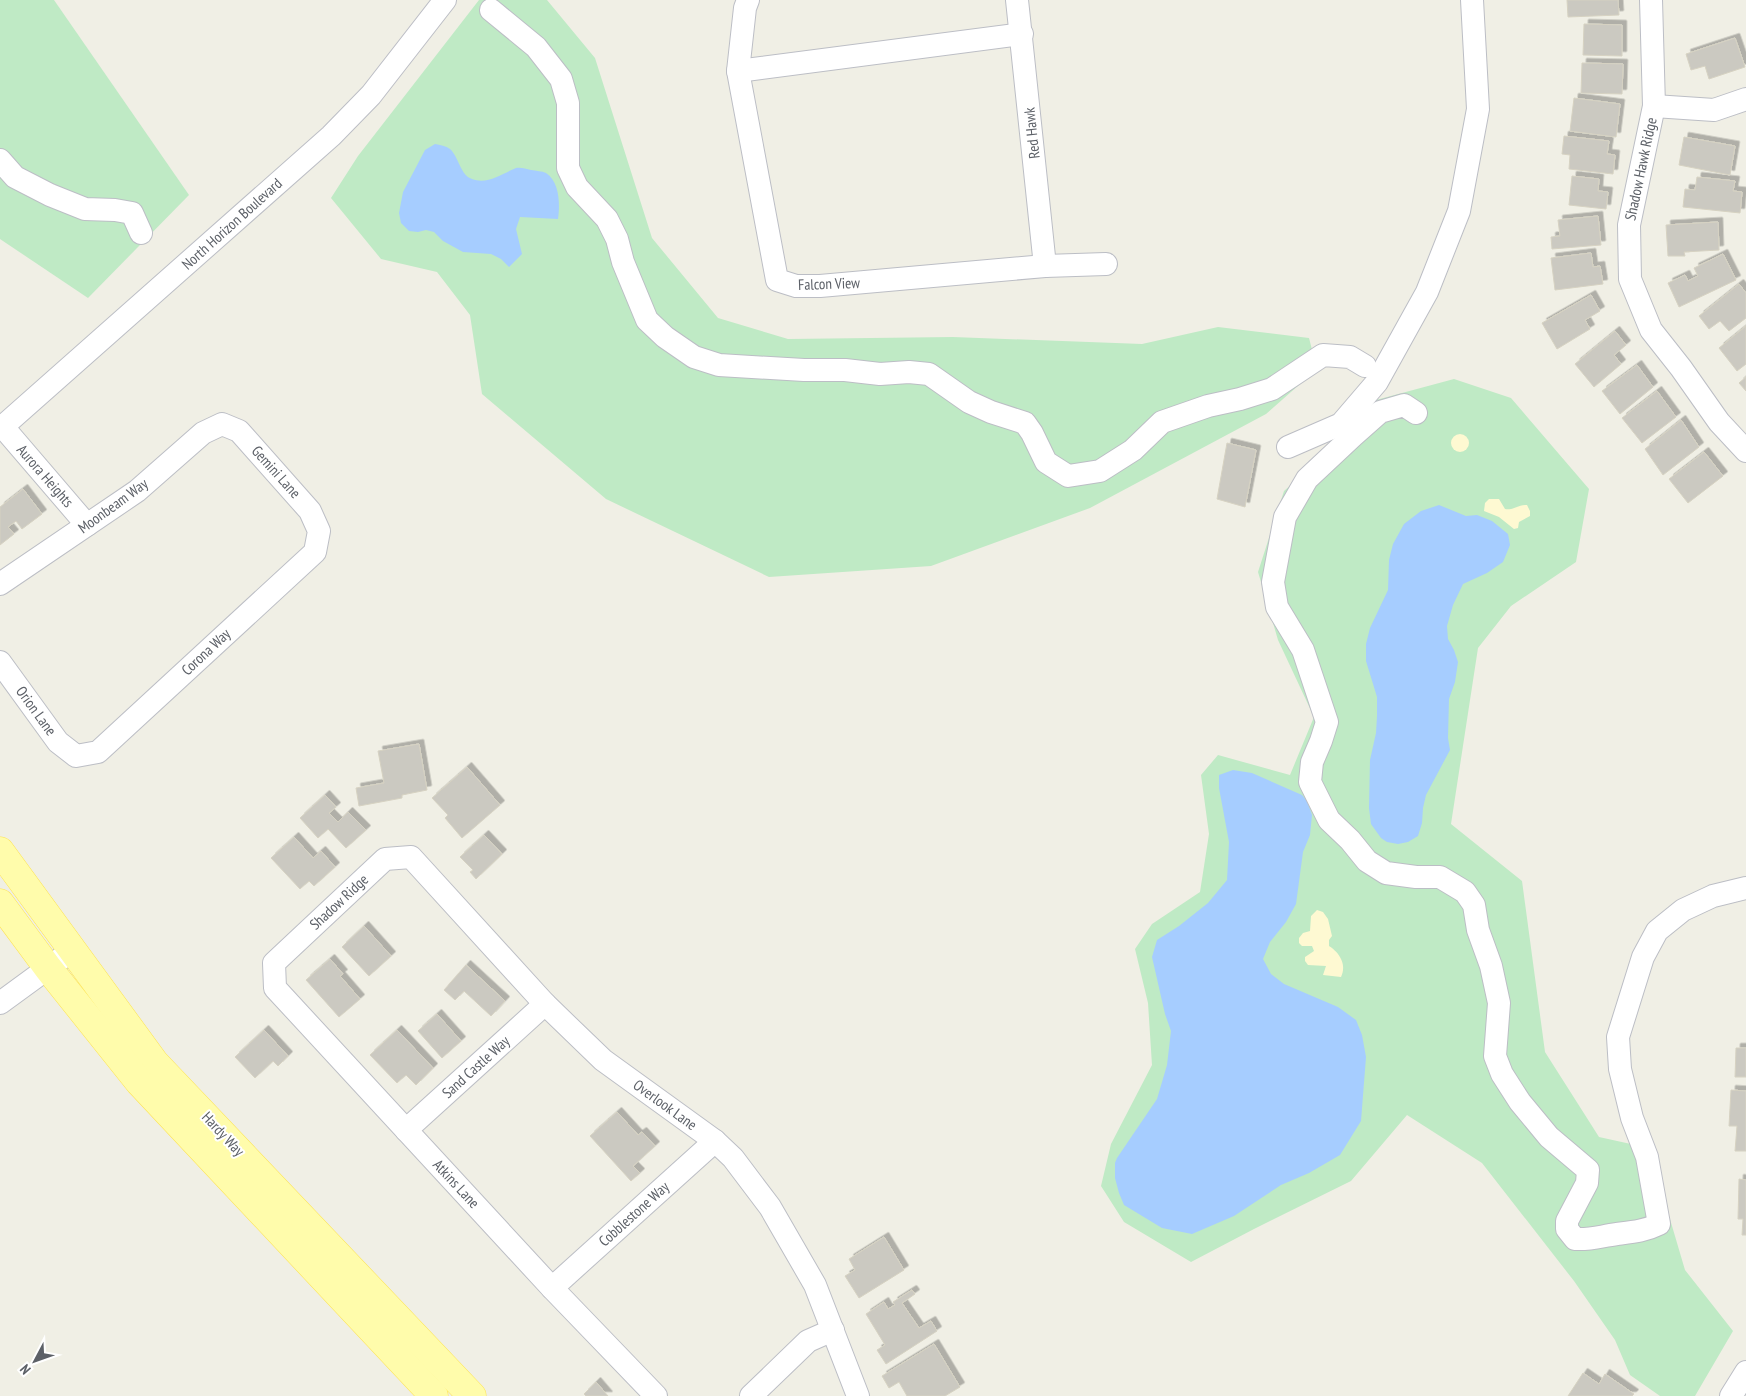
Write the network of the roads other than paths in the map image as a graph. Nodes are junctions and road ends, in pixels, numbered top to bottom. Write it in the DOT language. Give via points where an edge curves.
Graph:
graph roads {
  1 [pos="444,0"];
  2 [pos="748,0"];
  3 [pos="1017,0"];
  4 [pos="1472,0"];
  5 [pos="1651,0"];
  6 [pos="491,10"];
  7 [pos="1022,34"];
  8 [pos="738,71"];
  9 [pos="1746,99"];
  10 [pos="1654,106"];
  11 [pos="0,160"];
  12 [pos="141,233"];
  13 [pos="1106,264"];
  14 [pos="1045,266"];
  15 [pos="1365,366"];
  16 [pos="1416,412"];
  17 [pos="222,424"];
  18 [pos="1,428"];
  19 [pos="1288,447"];
  20 [pos="1746,451"];
  21 [pos="87,525"];
  22 [pos="319,531"];
  23 [pos="0,584"];
  24 [pos="0,662"];
  25 [pos="76,756"];
  26 [pos="0,851"];
  27 [pos="411,857"];
  28 [pos="1746,888"];
  29 [pos="0,903"];
  30 [pos="74,949"];
  31 [pos="274,964"];
  32 [pos="48,968"];
  33 [pos="0,1003"];
  34 [pos="545,1004"];
  35 [pos="406,1130"];
  36 [pos="715,1140"];
  37 [pos="552,1288"];
  38 [pos="833,1330"];
  39 [pos="1746,1372"];
  40 [pos="434,1396"];
  41 [pos="472,1396"];
  42 [pos="656,1396"];
  43 [pos="751,1396"];
  44 [pos="858,1396"];
  45 [pos="1732,1396"];
  1 -- 18 [label="street, North Horizon Boulevard" via="371,96 331,136"];
  2 -- 8 [label="street, Falcon View"];
  3 -- 7 [label="street, Red Hawk"];
  4 -- 19 [label="street" via="1478,110 1459,211 1427,292 1376,382 1341,424"];
  5 -- 10 [label="street, Shadow Hawk Ridge"];
  6 -- 15 [label="street" via="536,47 561,79 568,104 568,168 577,187 595,206 617,239 622,262 647,320 694,357 719,365 929,374 968,402 1025,423 1046,462 1068,476 1100,471 1133,450 1162,422 1272,389 1323,355 1350,357"];
  7 -- 8 [label="street"];
  7 -- 14 [label="street, Red Hawk"];
  8 -- 14 [label="street, Falcon View" via="777,280 796,286 820,286"];
  9 -- 10 [label="street" via="1714,110"];
  10 -- 20 [label="street, Shadow Hawk Ridge" via="1629,225 1630,279 1651,330 1719,422"];
  11 -- 12 [label="street" via="15,177 50,195 85,209 132,213"];
  13 -- 14 [label="street, Falcon View"];
  16 -- 28 [label="street" via="1404,406 1380,412 1307,479 1285,517 1273,582 1277,607 1303,650 1327,722 1312,762 1310,782 1330,820 1367,861 1386,872 1440,877 1465,892 1474,905 1499,1003 1494,1056 1520,1102 1549,1137 1588,1170 1587,1183 1566,1220 1567,1229 1575,1239 1590,1240 1647,1230 1659,1224 1647,1156 1632,1118 1620,1069 1618,1037 1643,957 1657,931 1682,910 1713,896"];
  17 -- 21 [label="street, Moonbeam Way" via="202,433 137,491"];
  17 -- 22 [label="street, Gemini Lane" via="238,431 310,511"];
  18 -- 21 [label="street, Aurora Heights"];
  21 -- 23 [label="street, Moonbeam Way"];
  22 -- 25 [label="street, Corona Way" via="315,552 98,752"];
  24 -- 25 [label="street, Orion Lane" via="58,742"];
  26 -- 30 [label="main road, Hardy Way"];
  27 -- 31 [label="street, Shadow Ridge" via="384,859"];
  27 -- 34 [label="street, Overlook Lane"];
  29 -- 32 [label="main road, Hardy Way"];
  30 -- 32 [label="street"];
  30 -- 41 [label="main road, Hardy Way" via="155,1063"];
  31 -- 35 [label="street, Atkins Lane" via="275,988"];
  32 -- 33 [label="street"];
  32 -- 40 [label="main road, Hardy Way" via="139,1082"];
  34 -- 35 [label="street, Sand Castle Way"];
  34 -- 36 [label="street, Overlook Lane" via="603,1060"];
  35 -- 37 [label="street, Atkins Lane"];
  36 -- 37 [label="street, Cobblestone Way"];
  36 -- 38 [label="street, Overlook Lane" via="770,1207 815,1285"];
  37 -- 42 [label="street, Atkins Lane"];
  38 -- 43 [label="street" via="808,1341"];
  38 -- 44 [label="street, Overlook Lane"];
  39 -- 45 [label="street"];
}
